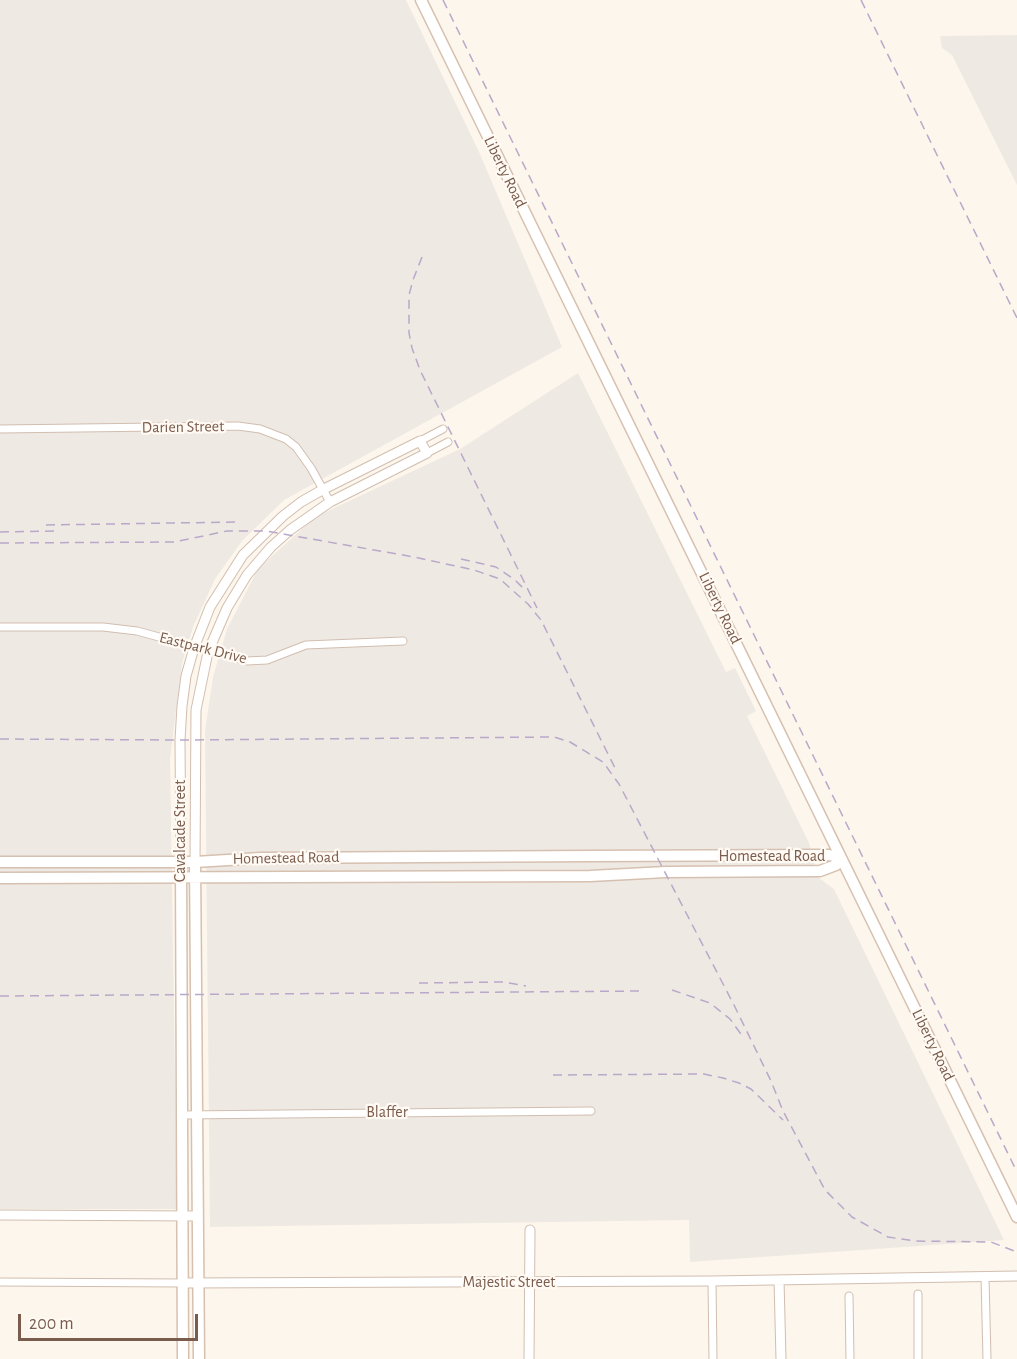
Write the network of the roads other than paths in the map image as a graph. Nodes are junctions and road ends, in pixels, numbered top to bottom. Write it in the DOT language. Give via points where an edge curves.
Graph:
graph roads {
  1 [pos="422,0"];
  2 [pos="0,429"];
  3 [pos="443,429"];
  4 [pos="420,441"];
  5 [pos="448,442"];
  6 [pos="427,453"];
  7 [pos="322,490"];
  8 [pos="330,502"];
  9 [pos="224,584"];
  10 [pos="236,592"];
  11 [pos="0,627"];
  12 [pos="403,641"];
  13 [pos="194,648"];
  14 [pos="208,652"];
  15 [pos="180,759"];
  16 [pos="195,759"];
  17 [pos="823,822"];
  18 [pos="815,855"];
  19 [pos="498,856"];
  20 [pos="589,856"];
  21 [pos="745,856"];
  22 [pos="374,857"];
  23 [pos="306,858"];
  24 [pos="841,858"];
  25 [pos="72,861"];
  26 [pos="0,862"];
  27 [pos="181,862"];
  28 [pos="195,862"];
  29 [pos="820,871"];
  30 [pos="746,872"];
  31 [pos="306,876"];
  32 [pos="375,876"];
  33 [pos="590,876"];
  34 [pos="74,877"];
  35 [pos="181,877"];
  36 [pos="497,877"];
  37 [pos="0,878"];
  38 [pos="195,878"];
  39 [pos="853,883"];
  40 [pos="591,1111"];
  41 [pos="182,1114"];
  42 [pos="198,1114"];
  43 [pos="0,1215"];
  44 [pos="183,1216"];
  45 [pos="198,1216"];
  46 [pos="1017,1216"];
  47 [pos="530,1230"];
  48 [pos="1017,1276"];
  49 [pos="985,1277"];
  50 [pos="779,1280"];
  51 [pos="712,1281"];
  52 [pos="0,1282"];
  53 [pos="530,1282"];
  54 [pos="183,1283"];
  55 [pos="199,1283"];
  56 [pos="918,1294"];
  57 [pos="849,1296"];
  58 [pos="183,1359"];
  59 [pos="199,1359"];
  60 [pos="529,1359"];
  61 [pos="713,1359"];
  62 [pos="781,1359"];
  63 [pos="850,1359"];
  64 [pos="918,1359"];
  65 [pos="987,1359"];
  1 -- 17 [label="main road, Liberty Road"];
  2 -- 7 [label="street, Darien Street" via="260,429 296,447"];
  3 -- 4 [label="street, Cavalcade Street"];
  4 -- 6 [label="street"];
  4 -- 7 [label="street, Cavalcade Street"];
  5 -- 6 [label="street, Cavalcade Street"];
  6 -- 8 [label="street, Cavalcade Street"];
  7 -- 8 [label="street, Darien Street"];
  7 -- 9 [label="street, Cavalcade Street" via="266,531 243,555"];
  8 -- 10 [label="street, Cavalcade Street" via="270,547"];
  9 -- 10 [label="street"];
  9 -- 13 [label="street, Cavalcade Street"];
  10 -- 14 [label="street, Cavalcade Street"];
  11 -- 13 [label="street, Eastpark Drive" via="103,627 137,631"];
  12 -- 14 [label="street, Eastpark Drive" via="306,645 267,660 247,661"];
  13 -- 14 [label="street, Eastpark Drive"];
  13 -- 15 [label="street, Cavalcade Street" via="182,706"];
  14 -- 16 [label="street, Cavalcade Street" via="196,710"];
  15 -- 16 [label="street"];
  15 -- 27 [label="street, Cavalcade Street"];
  16 -- 28 [label="street, Cavalcade Street"];
  17 -- 18 [label="main road" via="827,841"];
  17 -- 24 [label="main road, Liberty Road"];
  18 -- 21 [label="main road, Homestead Road"];
  18 -- 24 [label="main road, Homestead Road"];
  19 -- 20 [label="main road, Homestead Road"];
  19 -- 22 [label="main road, Homestead Road"];
  19 -- 36 [label="main road"];
  20 -- 21 [label="main road, Homestead Road"];
  20 -- 33 [label="main road"];
  21 -- 30 [label="main road"];
  22 -- 23 [label="main road, Homestead Road"];
  22 -- 32 [label="main road"];
  23 -- 28 [label="main road, Homestead Road"];
  23 -- 31 [label="main road"];
  24 -- 29 [label="main road, Homestead Road" via="836,866"];
  24 -- 39 [label="main road, Liberty Road"];
  25 -- 26 [label="main road, Homestead Road"];
  25 -- 27 [label="main road, Homestead Road"];
  25 -- 34 [label="main road"];
  27 -- 28 [label="main road, Homestead Road"];
  27 -- 35 [label="main road, Cavalcade Street"];
  28 -- 38 [label="main road, Cavalcade Street"];
  29 -- 30 [label="main road, Homestead Road"];
  29 -- 39 [label="main road" via="844,876"];
  30 -- 33 [label="main road, Homestead Road"];
  31 -- 32 [label="main road, Homestead Road"];
  31 -- 38 [label="main road, Homestead Road"];
  32 -- 36 [label="main road, Homestead Road"];
  33 -- 36 [label="main road, Homestead Road"];
  34 -- 35 [label="main road, Homestead Road"];
  34 -- 37 [label="main road, Homestead Road"];
  35 -- 38 [label="main road, Homestead Road"];
  35 -- 41 [label="main road, Cavalcade Street"];
  38 -- 42 [label="main road, Cavalcade Street"];
  39 -- 46 [label="main road, Liberty Road"];
  40 -- 42 [label="street, Blaffer"];
  41 -- 42 [label="street, Blaffer"];
  41 -- 44 [label="main road, Cavalcade Street"];
  42 -- 45 [label="main road, Cavalcade Street"];
  43 -- 44 [label="street"];
  44 -- 45 [label="street"];
  44 -- 54 [label="main road, Cavalcade Street"];
  45 -- 55 [label="main road, Cavalcade Street"];
  47 -- 53 [label="street"];
  48 -- 49 [label="street, Majestic Street"];
  49 -- 50 [label="street, Majestic Street"];
  49 -- 65 [label="street"];
  50 -- 51 [label="street, Majestic Street"];
  50 -- 62 [label="street"];
  51 -- 53 [label="street, Majestic Street"];
  51 -- 61 [label="street"];
  52 -- 54 [label="street, Majestic Street"];
  53 -- 55 [label="street, Majestic Street"];
  53 -- 60 [label="street"];
  54 -- 55 [label="street, Majestic Street"];
  54 -- 58 [label="main road, Cavalcade Street"];
  55 -- 59 [label="main road, Cavalcade Street"];
  56 -- 64 [label="street"];
  57 -- 63 [label="street"];
}
